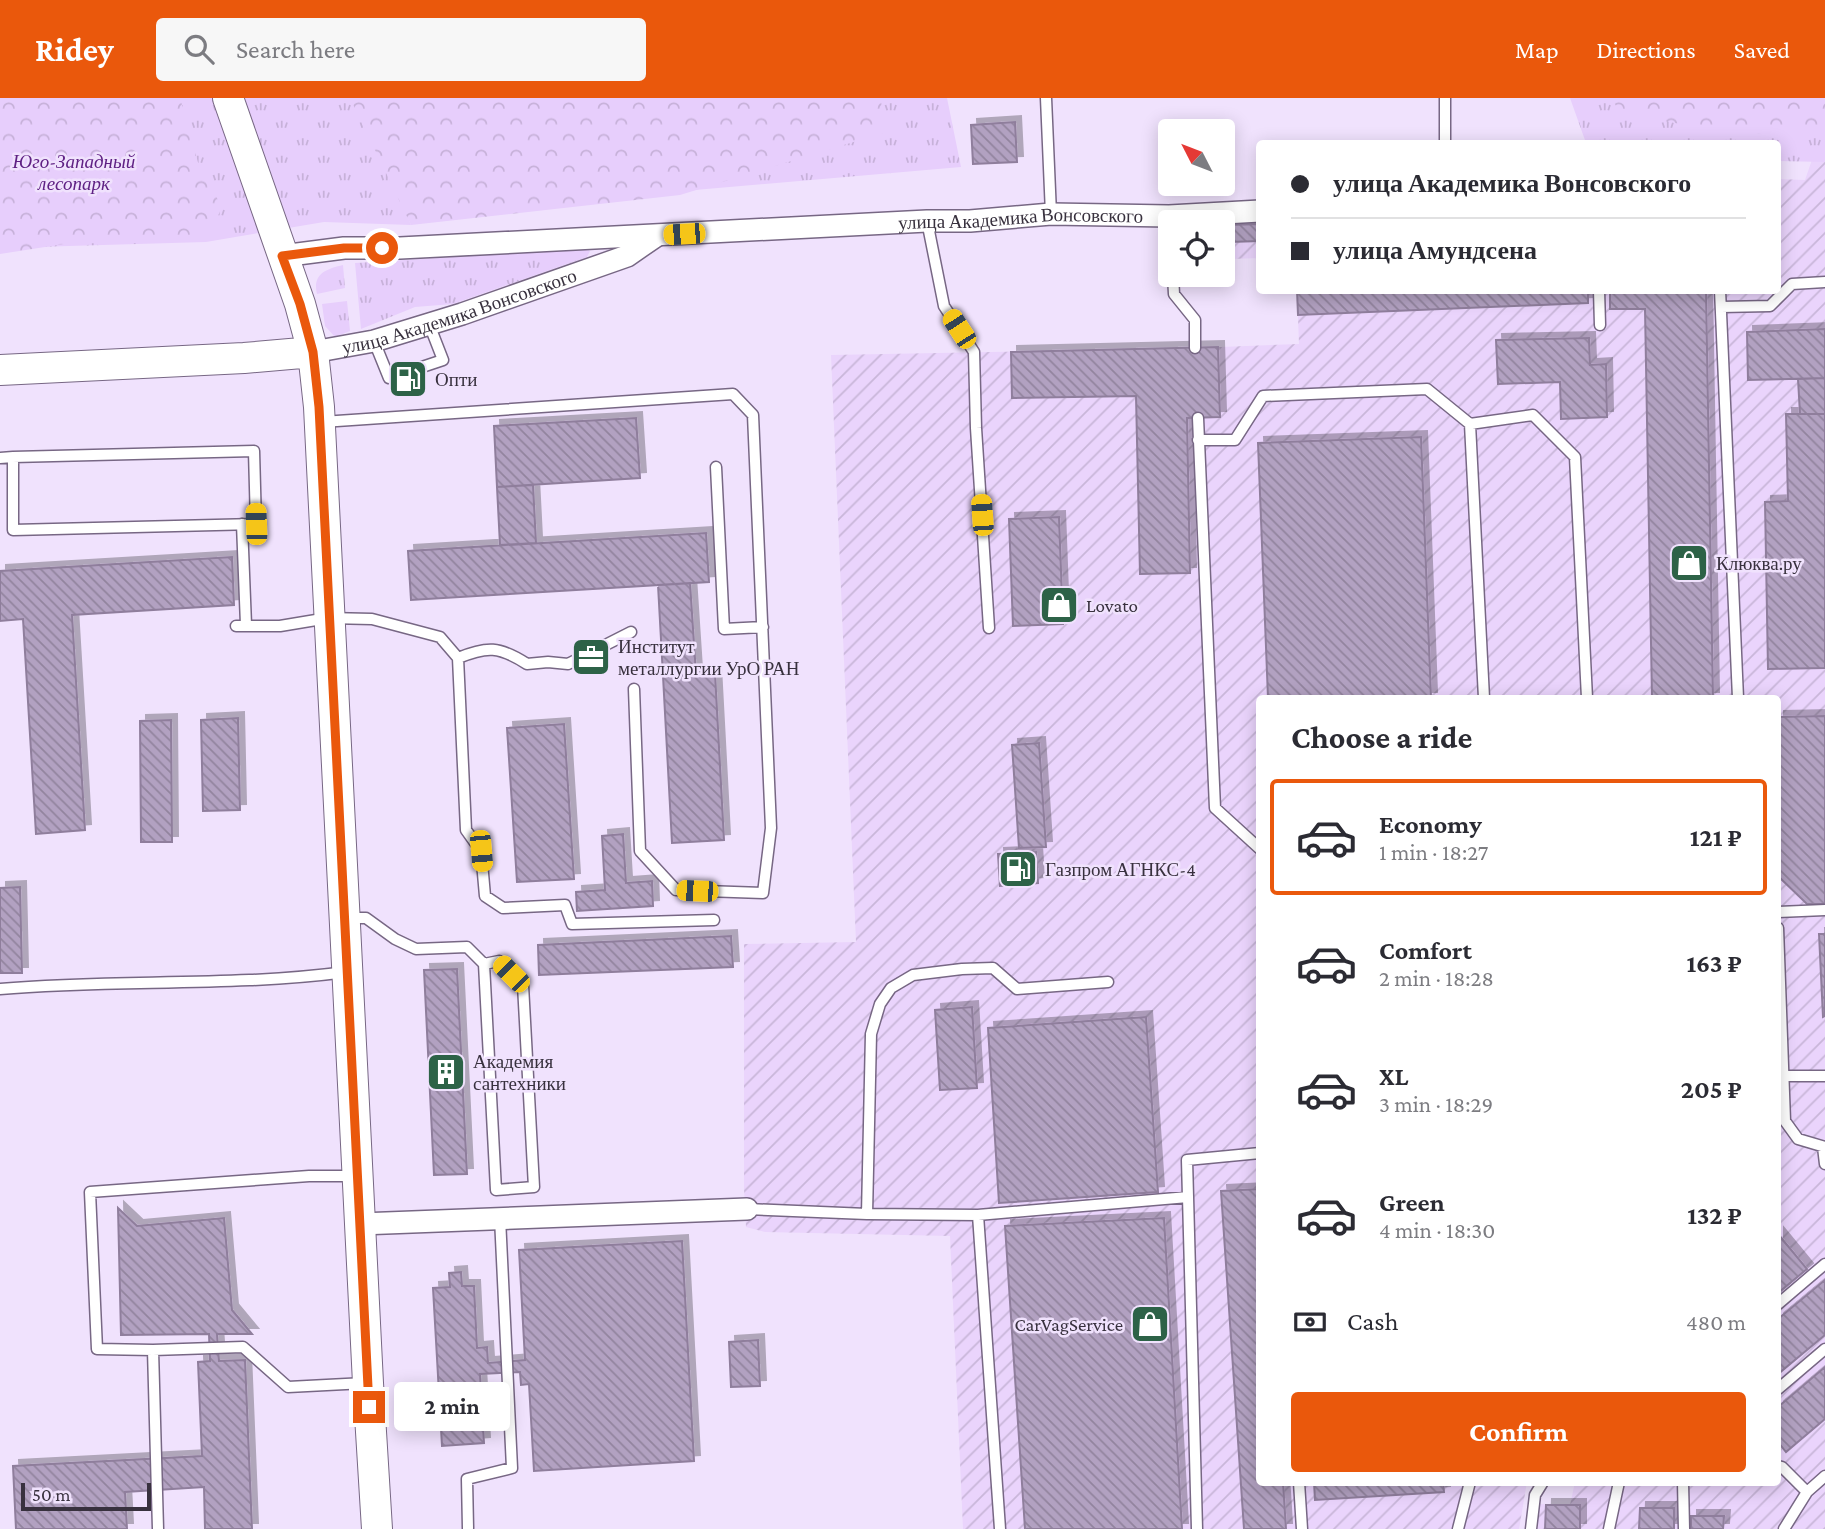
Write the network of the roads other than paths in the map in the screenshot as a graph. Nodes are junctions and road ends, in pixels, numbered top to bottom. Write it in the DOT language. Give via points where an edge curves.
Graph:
graph roads {
  1 [pos="228,98"];
  2 [pos="1046,98"];
  3 [pos="1445,98"];
  4 [pos="1445,140"];
  5 [pos="1256,211"];
  6 [pos="1235,212"];
  7 [pos="1051,214"];
  8 [pos="1158,216"];
  9 [pos="927,221"];
  10 [pos="657,235"];
  11 [pos="282,256"];
  12 [pos="1825,282"];
  13 [pos="1174,287"];
  14 [pos="1599,294"];
  15 [pos="1720,294"];
  16 [pos="1721,307"];
  17 [pos="429,324"];
  18 [pos="1600,325"];
  19 [pos="374,341"];
  20 [pos="1195,348"];
  21 [pos="313,352"];
  22 [pos="0,370"];
  23 [pos="1198,418"];
  24 [pos="319,422"];
  25 [pos="1470,424"];
  26 [pos="1198,440"];
  27 [pos="13,457"];
  28 [pos="0,458"];
  29 [pos="716,467"];
  30 [pos="242,524"];
  31 [pos="328,618"];
  32 [pos="762,628"];
  33 [pos="989,628"];
  34 [pos="631,632"];
  35 [pos="458,658"];
  36 [pos="634,689"];
  37 [pos="1484,695"];
  38 [pos="1587,695"];
  39 [pos="1738,695"];
  40 [pos="1256,845"];
  41 [pos="1825,910"];
  42 [pos="1781,912"];
  43 [pos="344,918"];
  44 [pos="713,920"];
  45 [pos="484,964"];
  46 [pos="346,972"];
  47 [pos="1108,982"];
  48 [pos="0,989"];
  49 [pos="1781,1063"];
  50 [pos="1784,1076"];
  51 [pos="1825,1076"];
  52 [pos="1782,1123"];
  53 [pos="1824,1147"];
  54 [pos="1256,1153"];
  55 [pos="1825,1164"];
  56 [pos="357,1175"];
  57 [pos="1188,1197"];
  58 [pos="747,1209"];
  59 [pos="867,1214"];
  60 [pos="978,1214"];
  61 [pos="500,1218"];
  62 [pos="360,1224"];
  63 [pos="1825,1264"];
  64 [pos="1781,1301"];
  65 [pos="1825,1349"];
  66 [pos="153,1350"];
  67 [pos="368,1383"];
  68 [pos="1781,1386"];
  69 [pos="1781,1467"];
  70 [pos="1825,1476"];
  71 [pos="1299,1486"];
  72 [pos="1469,1486"];
  73 [pos="1541,1486"];
  74 [pos="1618,1486"];
  75 [pos="1683,1486"];
  76 [pos="1807,1492"];
  77 [pos="468,1528"];
  78 [pos="158,1529"];
  79 [pos="377,1529"];
  80 [pos="1000,1529"];
  81 [pos="1197,1529"];
  82 [pos="1302,1529"];
  83 [pos="1458,1529"];
  84 [pos="1531,1529"];
  85 [pos="1609,1529"];
  86 [pos="1684,1529"];
  87 [pos="1784,1529"];
  1 -- 11 [label="main road"];
  2 -- 7 [label="lane"];
  3 -- 4 [label="lane"];
  5 -- 6 [label="street, улица Академика Вонсовского"];
  7 -- 8 [label="street, улица Академика Вонсовского"];
  7 -- 9 [label="street, улица Академика Вонсовского"];
  9 -- 10 [label="street, улица Академика Вонсовского"];
  9 -- 33 [label="lane" via="944,306 974,352"];
  10 -- 11 [label="street, улица Академика Вонсовского" via="344,248"];
  10 -- 17 [label="street, улица Академика Вонсовского" via="627,256"];
  11 -- 21 [label="main road"];
  12 -- 16 [label="lane" via="1792,285 1770,306"];
  13 -- 20 [label="lane" via="1195,320"];
  14 -- 18 [label="lane"];
  15 -- 16 [label="lane"];
  16 -- 39 [label="lane"];
  17 -- 19 [label="street, улица Академика Вонсовского"];
  17 -- 19 [label="lane" via="443,360 389,378"];
  19 -- 21 [label="street, улица Академика Вонсовского"];
  21 -- 22 [label="main road, улица Академика Вонсовского"];
  21 -- 24 [label="main road"];
  23 -- 26 [label="lane"];
  24 -- 31 [label="main road"];
  24 -- 32 [label="lane" via="733,394 754,415"];
  25 -- 26 [label="lane" via="1427,388 1263,396 1235,440"];
  25 -- 37 [label="lane"];
  25 -- 38 [label="lane" via="1533,415 1575,457"];
  26 -- 40 [label="lane" via="1214,808"];
  27 -- 28 [label="lane"];
  27 -- 30 [label="lane" via="13,530"];
  27 -- 30 [label="lane" via="254,451 256,524"];
  29 -- 32 [label="lane" via="724,629"];
  30 -- 31 [label="lane" via="241,626 280,626"];
  31 -- 35 [label="lane" via="372,619 417,630 440,638"];
  31 -- 43 [label="main road"];
  32 -- 36 [label="lane" via="771,828 763,893 676,890 640,851"];
  34 -- 35 [label="lane" via="568,664 527,664 510,654 482,648"];
  35 -- 44 [label="lane" via="466,830 481,851 485,896 503,908 565,905 572,924"];
  41 -- 42 [label="lane"];
  43 -- 45 [label="lane" via="366,918 416,949 467,947"];
  43 -- 46 [label="main road"];
  45 -- 45 [label="lane" via="496,1190 534,1187 523,985 499,961"];
  46 -- 48 [label="lane" via="299,978"];
  46 -- 56 [label="main road"];
  47 -- 59 [label="lane" via="1017,989 993,968 913,975 891,988 880,1004 871,1034"];
  49 -- 50 [label="lane"];
  50 -- 51 [label="lane"];
  50 -- 52 [label="lane"];
  52 -- 53 [label="lane" via="1798,1139"];
  53 -- 55 [label="lane"];
  54 -- 57 [label="lane" via="1187,1160"];
  56 -- 62 [label="main road"];
  56 -- 66 [label="lane" via="90,1192 97,1349"];
  57 -- 60 [label="lane"];
  57 -- 81 [label="lane"];
  58 -- 59 [label="lane"];
  58 -- 61 [label="street"];
  59 -- 60 [label="lane"];
  60 -- 80 [label="lane"];
  61 -- 62 [label="street"];
  61 -- 77 [label="lane" via="512,1468 467,1479"];
  62 -- 67 [label="main road"];
  63 -- 64 [label="lane"];
  65 -- 68 [label="lane"];
  66 -- 67 [label="lane" via="243,1347 288,1387"];
  66 -- 78 [label="lane"];
  67 -- 79 [label="main road"];
  69 -- 76 [label="lane"];
  70 -- 76 [label="lane"];
  71 -- 82 [label="lane"];
  72 -- 83 [label="lane"];
  73 -- 84 [label="lane"];
  74 -- 85 [label="lane"];
  75 -- 86 [label="lane"];
  76 -- 87 [label="lane"];
}
